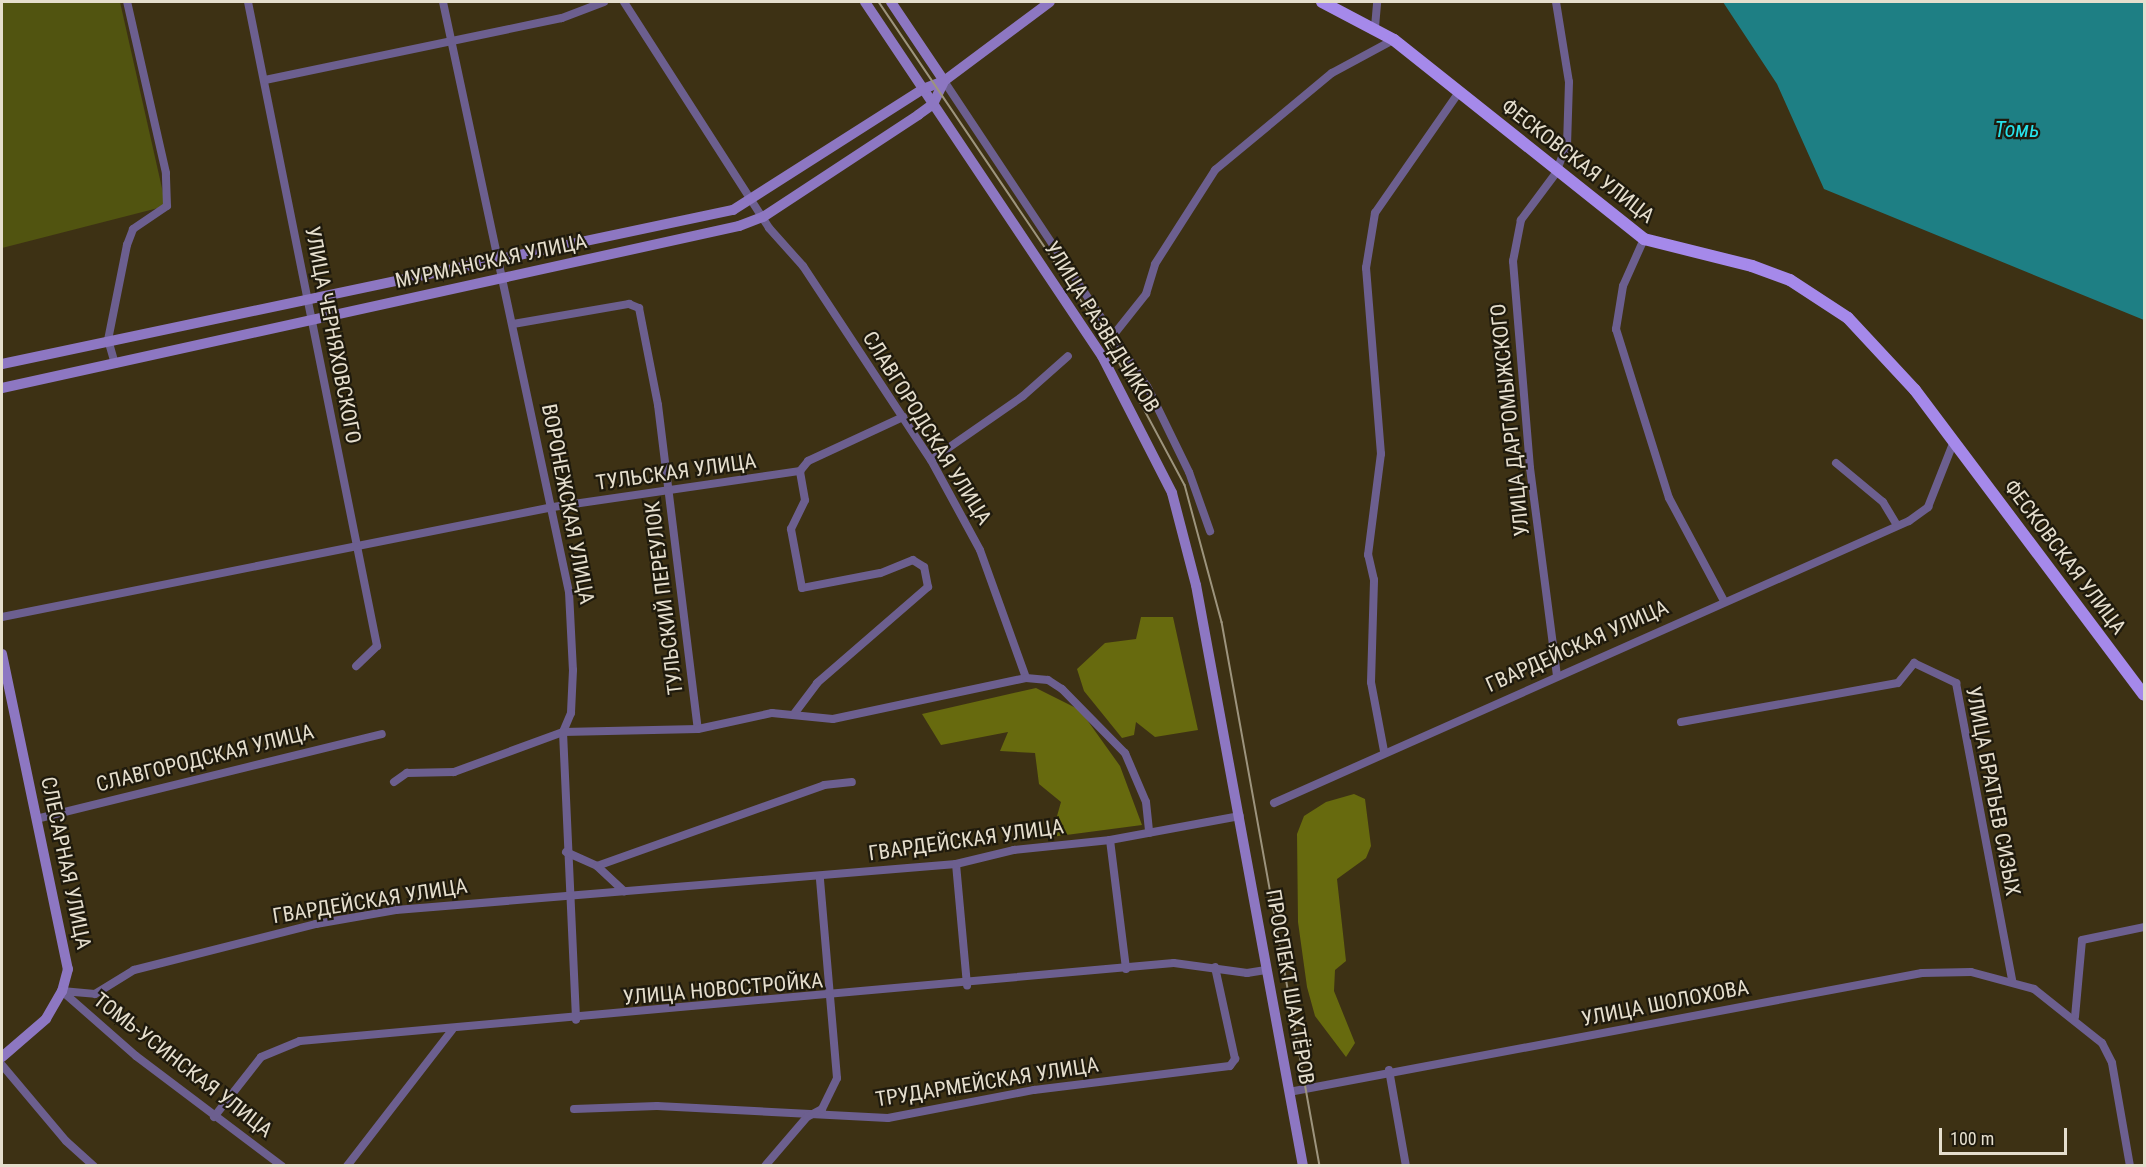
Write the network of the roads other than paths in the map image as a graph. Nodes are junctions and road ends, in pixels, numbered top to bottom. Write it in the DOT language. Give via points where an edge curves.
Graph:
graph roads {
  1 [pos="127,2"];
  2 [pos="248,2"];
  3 [pos="443,2"];
  4 [pos="604,2"];
  5 [pos="624,2"];
  6 [pos="865,2"];
  7 [pos="891,2"];
  8 [pos="1050,2"];
  9 [pos="1322,2"];
  10 [pos="1377,2"];
  11 [pos="1556,2"];
  12 [pos="1375,27"];
  13 [pos="1394,40"];
  14 [pos="452,41"];
  15 [pos="266,80"];
  16 [pos="944,81"];
  17 [pos="923,89"];
  18 [pos="1459,92"];
  19 [pos="933,104"];
  20 [pos="1556,173"];
  21 [pos="753,201"];
  22 [pos="763,218"];
  23 [pos="1644,239"];
  24 [pos="499,259"];
  25 [pos="503,278"];
  26 [pos="309,301"];
  27 [pos="310,321"];
  28 [pos="513,324"];
  29 [pos="1115,333"];
  30 [pos="108,340"];
  31 [pos="1068,356"];
  32 [pos="2,364"];
  33 [pos="115,364"];
  34 [pos="2,388"];
  35 [pos="903,417"];
  36 [pos="1954,441"];
  37 [pos="931,460"];
  38 [pos="1836,463"];
  39 [pos="800,471"];
  40 [pos="669,491"];
  41 [pos="553,507"];
  42 [pos="1896,524"];
  43 [pos="1210,531"];
  44 [pos="356,546"];
  45 [pos="1724,601"];
  46 [pos="2,617"];
  47 [pos="2,654"];
  48 [pos="356,666"];
  49 [pos="1557,676"];
  50 [pos="1026,678"];
  51 [pos="2145,695"];
  52 [pos="794,714"];
  53 [pos="1681,723"];
  54 [pos="698,729"];
  55 [pos="564,732"];
  56 [pos="382,734"];
  57 [pos="1384,751"];
  58 [pos="394,782"];
  59 [pos="852,782"];
  60 [pos="1274,803"];
  61 [pos="1240,816"];
  62 [pos="36,819"];
  63 [pos="1149,833"];
  64 [pos="1110,840"];
  65 [pos="566,852"];
  66 [pos="956,864"];
  67 [pos="597,866"];
  68 [pos="820,879"];
  69 [pos="624,891"];
  70 [pos="567,895"];
  71 [pos="2145,927"];
  72 [pos="1215,967"];
  73 [pos="1126,969"];
  74 [pos="1266,970"];
  75 [pos="2012,980"];
  76 [pos="967,986"];
  77 [pos="62,991"];
  78 [pos="832,998"];
  79 [pos="2075,1017"];
  80 [pos="576,1020"];
  81 [pos="452,1030"];
  82 [pos="2,1057"];
  83 [pos="2,1065"];
  84 [pos="1389,1070"];
  85 [pos="1289,1092"];
  86 [pos="574,1109"];
  87 [pos="214,1117"];
  88 [pos="807,1117"];
  89 [pos="94,1166"];
  90 [pos="282,1166"];
  91 [pos="347,1166"];
  92 [pos="765,1166"];
  93 [pos="1303,1166"];
  94 [pos="1406,1166"];
  95 [pos="2130,1166"];
  1 -- 30 [label="street" via="166,172 168,206 133,229"];
  2 -- 15 [label="street, УЛИЦА ЧЕРНЯХОВСКОГО"];
  3 -- 14 [label="street, ВОРОНЕЖСКАЯ УЛИЦА"];
  4 -- 14 [label="street" via="562,18"];
  5 -- 21 [label="street, СЛАВГОРОДСКАЯ УЛИЦА"];
  6 -- 17 [label="main road, УЛИЦА РАЗВЕДЧИКОВ"];
  7 -- 16 [label="main road, УЛИЦА РАЗВЕДЧИКОВ"];
  8 -- 16 [label="main road, МУРМАНСКАЯ УЛИЦА"];
  9 -- 12 [label="main road, ФЕСКОВСКАЯ УЛИЦА"];
  10 -- 12 [label="street"];
  11 -- 20 [label="street, УЛИЦА ДАРГОМЫЖСКОГО" via="1569,82 1567,144"];
  12 -- 13 [label="main road, ФЕСКОВСКАЯ УЛИЦА"];
  13 -- 18 [label="main road, ФЕСКОВСКАЯ УЛИЦА"];
  13 -- 29 [label="street" via="1332,73 1215,170 1155,264 1146,294"];
  14 -- 15 [label="street"];
  14 -- 24 [label="street, ВОРОНЕЖСКАЯ УЛИЦА"];
  15 -- 26 [label="street, УЛИЦА ЧЕРНЯХОВСКОГО"];
  16 -- 17 [label="main road, МУРМАНСКАЯ УЛИЦА"];
  16 -- 19 [label="main road, МУРМАНСКАЯ УЛИЦА"];
  16 -- 29 [label="street, УЛИЦА РАЗВЕДЧИКОВ"];
  17 -- 19 [label="main road, УЛИЦА РАЗВЕДЧИКОВ"];
  17 -- 21 [label="main road, МУРМАНСКАЯ УЛИЦА"];
  18 -- 20 [label="main road, ФЕСКОВСКАЯ УЛИЦА"];
  18 -- 57 [label="street" via="1375,213 1366,268 1381,454 1368,555 1374,580 1371,681"];
  19 -- 22 [label="main road, МУРМАНСКАЯ УЛИЦА"];
  19 -- 61 [label="main road, УЛИЦА РАЗВЕДЧИКОВ" via="1102,356 1159,463 1196,585"];
  20 -- 23 [label="main road, ФЕСКОВСКАЯ УЛИЦА"];
  20 -- 49 [label="street, УЛИЦА ДАРГОМЫЖСКОГО" via="1521,220 1513,261 1530,468"];
  21 -- 22 [label="street, СЛАВГОРОДСКАЯ УЛИЦА"];
  21 -- 24 [label="main road, МУРМАНСКАЯ УЛИЦА" via="688,222"];
  22 -- 25 [label="main road, МУРМАНСКАЯ УЛИЦА"];
  22 -- 35 [label="street, СЛАВГОРОДСКАЯ УЛИЦА" via="803,266"];
  23 -- 36 [label="main road, ФЕСКОВСКАЯ УЛИЦА" via="1752,266 1820,298 1872,341"];
  23 -- 45 [label="street" via="1623,286 1616,329 1669,498"];
  24 -- 25 [label="street, ВОРОНЕЖСКАЯ УЛИЦА"];
  24 -- 26 [label="main road, МУРМАНСКАЯ УЛИЦА"];
  25 -- 27 [label="main road, МУРМАНСКАЯ УЛИЦА"];
  25 -- 28 [label="street, ВОРОНЕЖСКАЯ УЛИЦА"];
  26 -- 27 [label="street, УЛИЦА ЧЕРНЯХОВСКОГО"];
  26 -- 30 [label="main road, МУРМАНСКАЯ УЛИЦА"];
  27 -- 33 [label="main road, МУРМАНСКАЯ УЛИЦА"];
  27 -- 44 [label="street, УЛИЦА ЧЕРНЯХОВСКОГО"];
  28 -- 40 [label="street, ТУЛЬСКИЙ ПЕРЕУЛОК" via="635,303 658,405"];
  28 -- 41 [label="street, ВОРОНЕЖСКАЯ УЛИЦА"];
  29 -- 43 [label="street, УЛИЦА РАЗВЕДЧИКОВ" via="1174,437"];
  30 -- 32 [label="main road, МУРМАНСКАЯ УЛИЦА"];
  30 -- 33 [label="street"];
  31 -- 37 [label="street" via="1023,396"];
  33 -- 34 [label="main road, МУРМАНСКАЯ УЛИЦА"];
  35 -- 37 [label="street, СЛАВГОРОДСКАЯ УЛИЦА"];
  35 -- 39 [label="street, ТУЛЬСКАЯ УЛИЦА" via="808,461"];
  36 -- 42 [label="street" via="1928,507"];
  36 -- 51 [label="main road, ФЕСКОВСКАЯ УЛИЦА"];
  37 -- 50 [label="street, СЛАВГОРОДСКАЯ УЛИЦА" via="980,550"];
  38 -- 42 [label="street" via="1883,502"];
  39 -- 40 [label="street, ТУЛЬСКАЯ УЛИЦА"];
  39 -- 52 [label="street" via="805,500 791,529 802,588 880,573 913,560 920,561 928,575 922,597 817,683"];
  40 -- 41 [label="street, ТУЛЬСКАЯ УЛИЦА"];
  40 -- 54 [label="street, ТУЛЬСКИЙ ПЕРЕУЛОК"];
  41 -- 44 [label="street, ТУЛЬСКАЯ УЛИЦА"];
  41 -- 55 [label="street, ВОРОНЕЖСКАЯ УЛИЦА" via="573,645 571,713"];
  42 -- 45 [label="street, ГВАРДЕЙСКАЯ УЛИЦА"];
  44 -- 46 [label="street, ТУЛЬСКАЯ УЛИЦА"];
  44 -- 48 [label="street, УЛИЦА ЧЕРНЯХОВСКОГО" via="376,646"];
  45 -- 49 [label="street, ГВАРДЕЙСКАЯ УЛИЦА"];
  47 -- 62 [label="main road, СЛЕСАРНАЯ УЛИЦА"];
  49 -- 57 [label="street, ГВАРДЕЙСКАЯ УЛИЦА"];
  50 -- 52 [label="street" via="881,712 833,719"];
  50 -- 63 [label="street" via="1048,680 1062,689 1125,753 1146,802"];
  52 -- 54 [label="street" via="772,713"];
  53 -- 75 [label="street, УЛИЦА БРАТЬЕВ СИЗЫХ" via="1898,683 1914,663 1956,683"];
  54 -- 55 [label="street"];
  55 -- 58 [label="street" via="454,772 407,772"];
  55 -- 65 [label="street, ВОРОНЕЖСКАЯ УЛИЦА"];
  56 -- 62 [label="street, СЛАВГОРОДСКАЯ УЛИЦА"];
  57 -- 60 [label="street, ГВАРДЕЙСКАЯ УЛИЦА"];
  59 -- 67 [label="street" via="824,785"];
  61 -- 63 [label="street, ГВАРДЕЙСКАЯ УЛИЦА"];
  61 -- 74 [label="main road, ПРОСПЕКТ ШАХТЁРОВ"];
  62 -- 77 [label="main road, СЛЕСАРНАЯ УЛИЦА" via="65,942"];
  63 -- 64 [label="street, ГВАРДЕЙСКАЯ УЛИЦА"];
  64 -- 66 [label="street, ГВАРДЕЙСКАЯ УЛИЦА" via="1014,850"];
  64 -- 73 [label="street"];
  65 -- 67 [label="street"];
  65 -- 70 [label="street, ВОРОНЕЖСКАЯ УЛИЦА"];
  66 -- 68 [label="street, ГВАРДЕЙСКАЯ УЛИЦА"];
  66 -- 76 [label="street"];
  67 -- 69 [label="street"];
  68 -- 69 [label="street, ГВАРДЕЙСКАЯ УЛИЦА"];
  68 -- 78 [label="street"];
  69 -- 70 [label="street, ГВАРДЕЙСКАЯ УЛИЦА"];
  70 -- 77 [label="street, ГВАРДЕЙСКАЯ УЛИЦА" via="396,910 316,924 134,970 95,994"];
  70 -- 80 [label="street, ВОРОНЕЖСКАЯ УЛИЦА"];
  71 -- 79 [label="street" via="2082,940"];
  72 -- 73 [label="street, УЛИЦА НОВОСТРОЙКА" via="1191,962"];
  72 -- 74 [label="street, УЛИЦА НОВОСТРОЙКА"];
  72 -- 88 [label="street, ТРУДАРМЕЙСКАЯ УЛИЦА" via="1235,1059 1230,1066 1034,1090 922,1114"];
  73 -- 76 [label="street, УЛИЦА НОВОСТРОЙКА"];
  74 -- 85 [label="main road, ПРОСПЕКТ ШАХТЁРОВ"];
  75 -- 79 [label="street, УЛИЦА ШОЛОХОВА" via="2046,996"];
  75 -- 84 [label="street, УЛИЦА ШОЛОХОВА" via="1971,972 1922,974"];
  76 -- 78 [label="street, УЛИЦА НОВОСТРОЙКА"];
  77 -- 82 [label="main road, СЛЕСАРНАЯ УЛИЦА" via="46,1019"];
  77 -- 87 [label="street, ТОМЬ-УСИНСКАЯ УЛИЦА"];
  78 -- 80 [label="street, УЛИЦА НОВОСТРОЙКА"];
  78 -- 88 [label="street" via="837,1078 822,1110"];
  79 -- 95 [label="street, УЛИЦА ШОЛОХОВА" via="2110,1058"];
  80 -- 81 [label="street, УЛИЦА НОВОСТРОЙКА"];
  81 -- 87 [label="street, УЛИЦА НОВОСТРОЙКА" via="278,1046 261,1057"];
  81 -- 91 [label="street"];
  83 -- 89 [label="street" via="66,1141"];
  84 -- 85 [label="street, УЛИЦА ШОЛОХОВА"];
  84 -- 94 [label="street"];
  85 -- 93 [label="main road, ПРОСПЕКТ ШАХТЁРОВ"];
  86 -- 88 [label="street, ТРУДАРМЕЙСКАЯ УЛИЦА" via="657,1106"];
  87 -- 90 [label="street, ТОМЬ-УСИНСКАЯ УЛИЦА"];
  88 -- 92 [label="street"];
}
